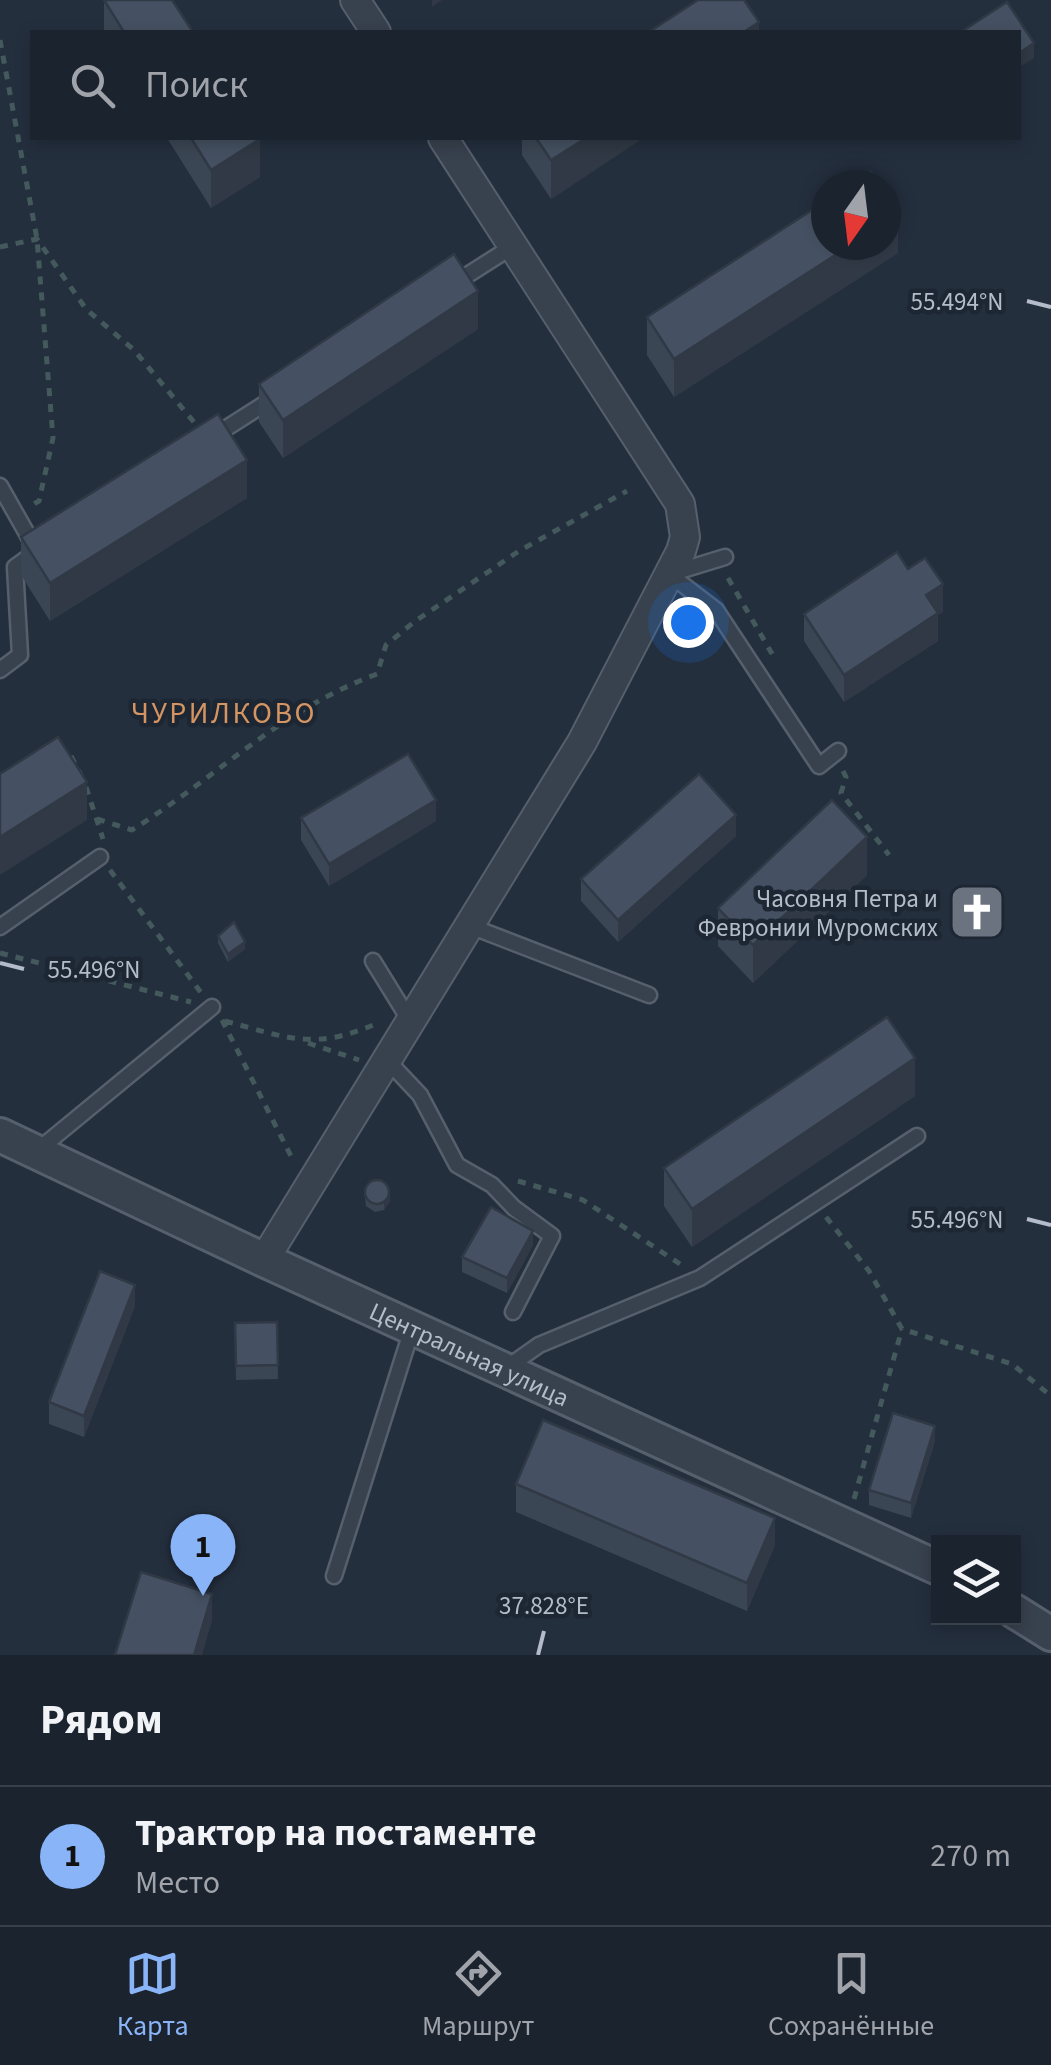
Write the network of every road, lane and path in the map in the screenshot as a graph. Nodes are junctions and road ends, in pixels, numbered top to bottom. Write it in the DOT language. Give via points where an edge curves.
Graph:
graph roads {
  1 [pos="354,0"];
  2 [pos="375,30"];
  3 [pos="0,40"];
  4 [pos="444,140"];
  5 [pos="37,238"];
  6 [pos="0,246"];
  7 [pos="513,246"];
  8 [pos="449,287"];
  9 [pos="289,388"];
  10 [pos="209,439"];
  11 [pos="193,450"];
  12 [pos="0,486"];
  13 [pos="627,491"];
  14 [pos="15,512"];
  15 [pos="52,541"];
  16 [pos="36,551"];
  17 [pos="725,557"];
  18 [pos="669,574"];
  19 [pos="0,670"];
  20 [pos="838,751"];
  21 [pos="71,756"];
  22 [pos="97,818"];
  23 [pos="100,856"];
  24 [pos="470,926"];
  25 [pos="0,927"];
  26 [pos="0,953"];
  27 [pos="373,961"];
  28 [pos="649,995"];
  29 [pos="217,1013"];
  30 [pos="407,1017"];
  31 [pos="304,1042"];
  32 [pos="379,1062"];
  33 [pos="0,1135"];
  34 [pos="917,1136"];
  35 [pos="36,1152"];
  36 [pos="302,1178"];
  37 [pos="511,1179"];
  38 [pos="815,1203"];
  39 [pos="264,1260"];
  40 [pos="670,1276"];
  41 [pos="514,1312"];
  42 [pos="413,1328"];
  43 [pos="902,1329"];
  44 [pos="504,1369"];
  45 [pos="1051,1396"];
  46 [pos="847,1526"];
  47 [pos="931,1565"];
  48 [pos="334,1576"];
  49 [pos="1021,1615"];
  50 [pos="1051,1634"];
  1 -- 2 [label="street"];
  3 -- 5 [label="path"];
  4 -- 7 [label="street"];
  5 -- 6 [label="path"];
  5 -- 10 [label="path" via="86,309 134,350"];
  5 -- 14 [label="path" via="53,438 39,501"];
  7 -- 8 [label="lane"];
  7 -- 18 [label="street" via="680,504 684,537"];
  9 -- 10 [label="lane"];
  10 -- 11 [label="lane"];
  12 -- 14 [label="lane"];
  13 -- 22 [label="path" via="471,581 386,644 377,674 292,714 132,830"];
  14 -- 16 [label="lane"];
  15 -- 16 [label="lane"];
  16 -- 19 [label="lane" via="15,567 20,655"];
  17 -- 18 [label="lane"];
  18 -- 20 [label="lane" via="716,610 819,766"];
  18 -- 24 [label="street" via="582,742"];
  21 -- 22 [label="path"];
  22 -- 23 [label="path" via="105,843"];
  23 -- 25 [label="lane"];
  23 -- 29 [label="path"];
  24 -- 28 [label="lane"];
  24 -- 30 [label="street"];
  26 -- 29 [label="path"];
  27 -- 30 [label="lane"];
  29 -- 31 [label="path"];
  29 -- 35 [label="lane"];
  29 -- 36 [label="path"];
  30 -- 31 [label="path" via="345,1038"];
  30 -- 32 [label="street"];
  31 -- 32 [label="path"];
  32 -- 39 [label="street"];
  32 -- 41 [label="lane" via="420,1095 457,1164 552,1236"];
  33 -- 35 [label="street, Центральная улица"];
  34 -- 38 [label="lane"];
  35 -- 39 [label="street, Центральная улица"];
  37 -- 40 [label="path" via="583,1200 687,1268"];
  38 -- 43 [label="path" via="869,1271"];
  38 -- 44 [label="lane" via="700,1278 539,1345"];
  39 -- 42 [label="street, Центральная улица"];
  42 -- 44 [label="street, Центральная улица"];
  42 -- 48 [label="lane"];
  43 -- 45 [label="path" via="1012,1364"];
  43 -- 46 [label="path"];
  44 -- 46 [label="street, Центральная улица"];
  46 -- 47 [label="street, Центральная улица"];
  49 -- 50 [label="street"];
}
